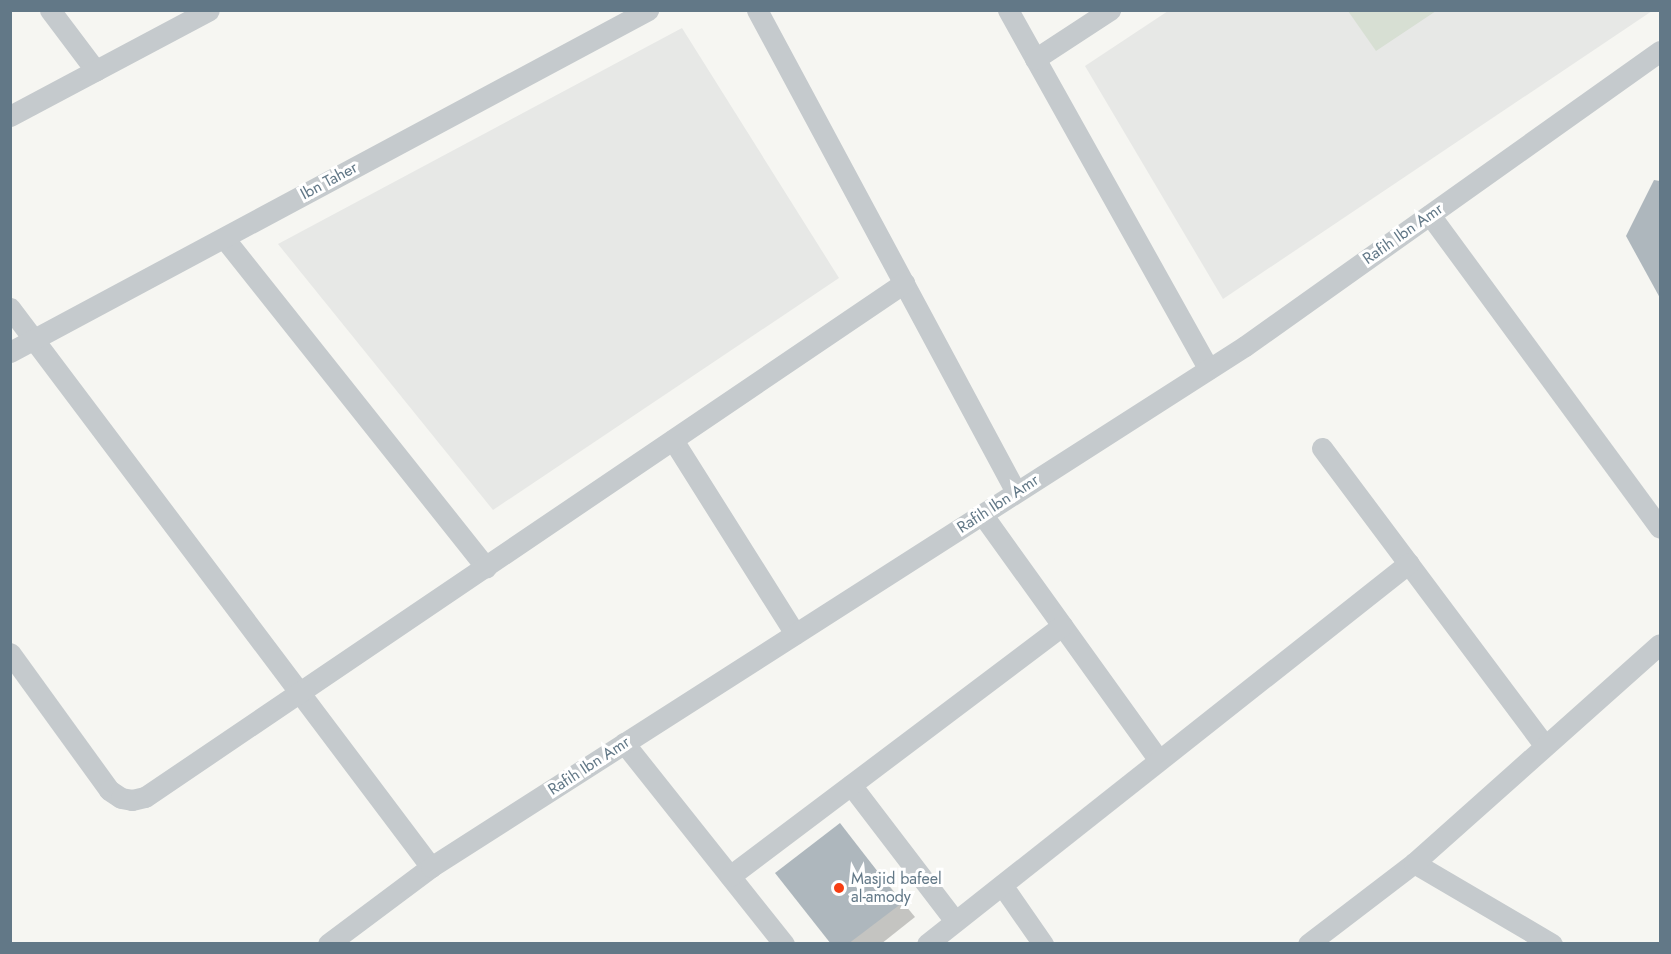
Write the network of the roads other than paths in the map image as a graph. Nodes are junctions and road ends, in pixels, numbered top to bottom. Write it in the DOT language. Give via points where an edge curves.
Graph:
graph roads {
  1 [pos="50,10"];
  2 [pos="209,10"];
  3 [pos="648,10"];
  4 [pos="757,10"];
  5 [pos="1008,10"];
  6 [pos="1110,10"];
  7 [pos="1660,51"];
  8 [pos="1035,59"];
  9 [pos="96,71"];
  10 [pos="10,117"];
  11 [pos="1430,215"];
  12 [pos="224,238"];
  13 [pos="904,283"];
  14 [pos="10,308"];
  15 [pos="35,339"];
  16 [pos="10,352"];
  17 [pos="1209,369"];
  18 [pos="673,440"];
  19 [pos="1322,448"];
  20 [pos="1016,492"];
  21 [pos="982,514"];
  22 [pos="1660,528"];
  23 [pos="1409,563"];
  24 [pos="486,567"];
  25 [pos="1062,626"];
  26 [pos="795,634"];
  27 [pos="1660,644"];
  28 [pos="10,653"];
  29 [pos="300,693"];
  30 [pos="624,743"];
  31 [pos="1545,746"];
  32 [pos="1159,760"];
  33 [pos="851,785"];
  34 [pos="1414,863"];
  35 [pos="431,867"];
  36 [pos="730,876"];
  37 [pos="1002,885"];
  38 [pos="955,921"];
  39 [pos="328,944"];
  40 [pos="784,944"];
  41 [pos="927,944"];
  42 [pos="1043,944"];
  43 [pos="1308,944"];
  44 [pos="1552,944"];
  1 -- 9 [label="street"];
  2 -- 9 [label="street"];
  3 -- 12 [label="street, Ibn Taher"];
  4 -- 13 [label="street"];
  5 -- 8 [label="street"];
  6 -- 8 [label="street"];
  7 -- 11 [label="street, Rafih Ibn Amr"];
  8 -- 17 [label="street"];
  9 -- 10 [label="street"];
  11 -- 17 [label="street, Rafih Ibn Amr"];
  11 -- 22 [label="street"];
  12 -- 15 [label="street, Ibn Taher"];
  12 -- 24 [label="street"];
  13 -- 18 [label="street"];
  13 -- 20 [label="street"];
  14 -- 15 [label="street"];
  15 -- 16 [label="street, Ibn Taher"];
  15 -- 29 [label="street"];
  17 -- 20 [label="street, Rafih Ibn Amr"];
  18 -- 24 [label="street"];
  18 -- 26 [label="street"];
  19 -- 23 [label="street"];
  20 -- 21 [label="street, Rafih Ibn Amr"];
  21 -- 25 [label="street"];
  21 -- 26 [label="street, Rafih Ibn Amr"];
  23 -- 31 [label="street"];
  23 -- 32 [label="street"];
  24 -- 29 [label="street"];
  25 -- 32 [label="street"];
  25 -- 33 [label="street"];
  26 -- 30 [label="street, Rafih Ibn Amr"];
  27 -- 31 [label="street"];
  28 -- 29 [label="street" via="109,790 132,801 145,797"];
  29 -- 35 [label="street"];
  30 -- 35 [label="street, Rafih Ibn Amr"];
  30 -- 36 [label="street"];
  31 -- 34 [label="street"];
  32 -- 37 [label="street"];
  33 -- 36 [label="street"];
  33 -- 38 [label="street"];
  34 -- 43 [label="street"];
  34 -- 44 [label="street"];
  35 -- 39 [label="street, Rafih Ibn Amr"];
  36 -- 40 [label="street"];
  37 -- 38 [label="street"];
  37 -- 42 [label="street"];
  38 -- 41 [label="street"];
}
